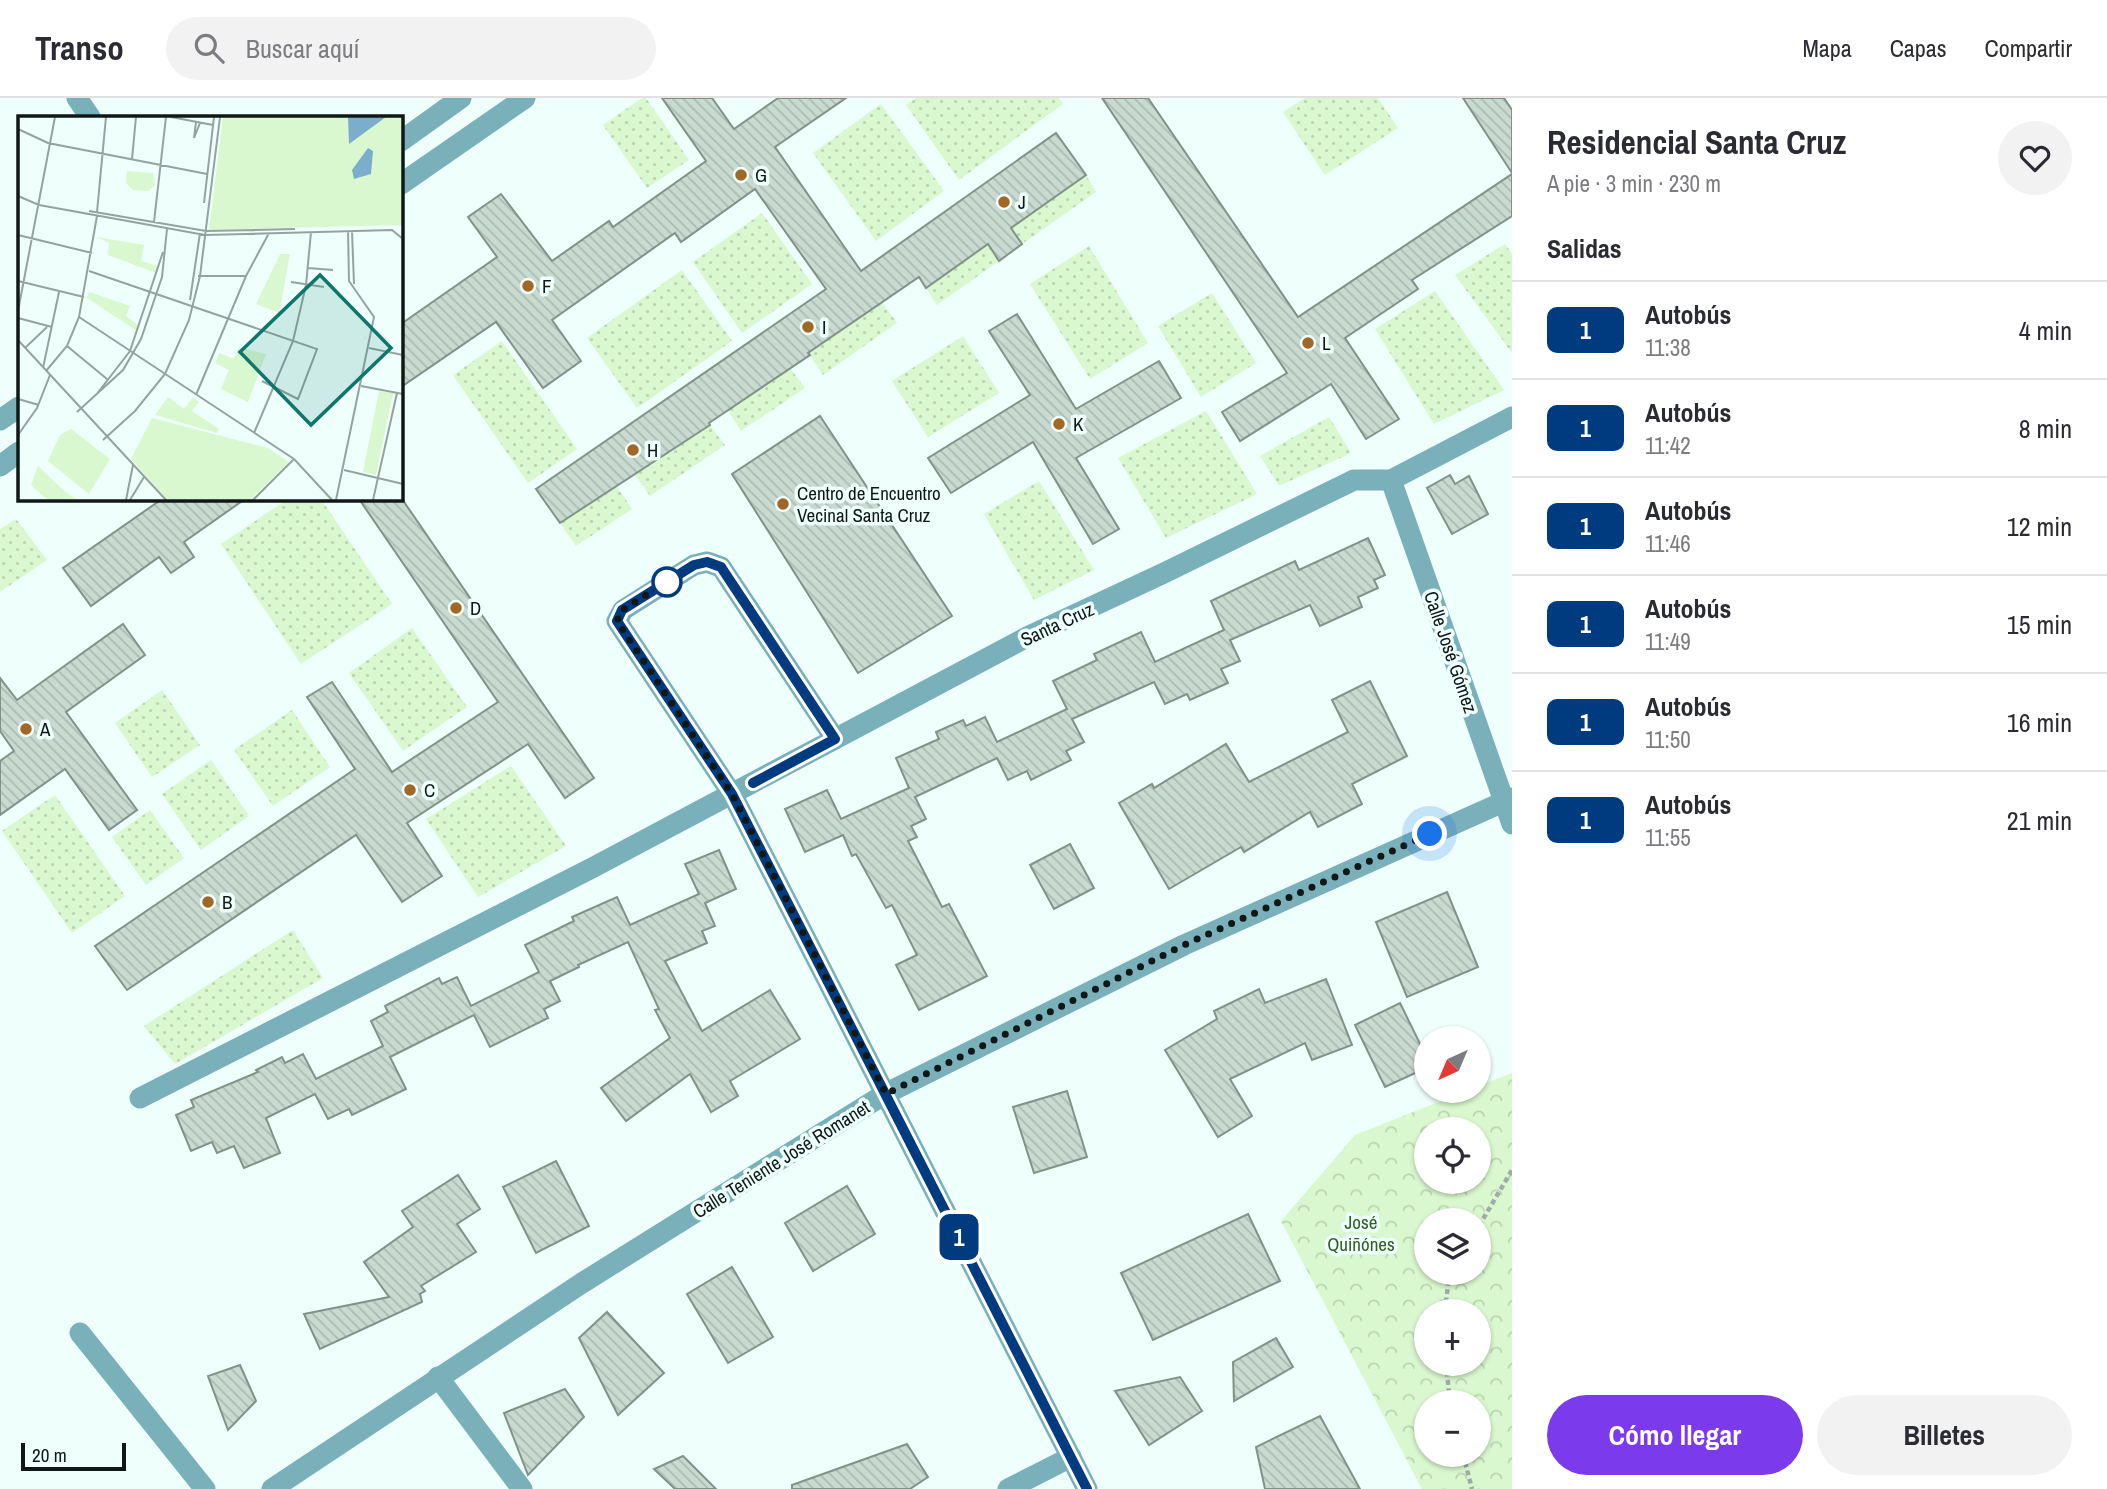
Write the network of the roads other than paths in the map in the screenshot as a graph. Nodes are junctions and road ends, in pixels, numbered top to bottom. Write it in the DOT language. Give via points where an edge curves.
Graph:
graph roads {
  1 [pos="77,98"];
  2 [pos="461,98"];
  3 [pos="525,98"];
  4 [pos="89,116"];
  5 [pos="402,140"];
  6 [pos="402,183"];
  7 [pos="18,408"];
  8 [pos="1512,417"];
  9 [pos="0,420"];
  10 [pos="18,453"];
  11 [pos="0,466"];
  12 [pos="1391,480"];
  13 [pos="835,739"];
  14 [pos="732,794"];
  15 [pos="1508,800"];
  16 [pos="1512,824"];
  17 [pos="886,1094"];
  18 [pos="140,1098"];
  19 [pos="80,1333"];
  20 [pos="438,1377"];
  21 [pos="1071,1457"];
  22 [pos="205,1489"];
  23 [pos="272,1489"];
  24 [pos="522,1489"];
  25 [pos="1008,1489"];
  26 [pos="1087,1489"];
  1 -- 4 [label="street"];
  2 -- 5 [label="street"];
  3 -- 6 [label="street"];
  7 -- 9 [label="street"];
  8 -- 12 [label="street"];
  10 -- 11 [label="street"];
  12 -- 13 [label="street, Santa Cruz" via="1354,480 1027,637"];
  12 -- 15 [label="street, Calle José Gómez"];
  13 -- 14 [label="street, Santa Cruz"];
  13 -- 14 [label="street" via="721,567 707,562 694,565 622,610 617,621"];
  14 -- 17 [label="street"];
  14 -- 18 [label="street, Santa Cruz"];
  15 -- 16 [label="street, Calle José Gómez"];
  15 -- 17 [label="street, Calle Teniente José Romanet" via="1184,945"];
  17 -- 20 [label="street, Calle Teniente José Romanet"];
  17 -- 21 [label="street"];
  19 -- 22 [label="street"];
  20 -- 23 [label="street, Calle Teniente José Romanet"];
  20 -- 24 [label="street"];
  21 -- 25 [label="street"];
  21 -- 26 [label="street"];
}
